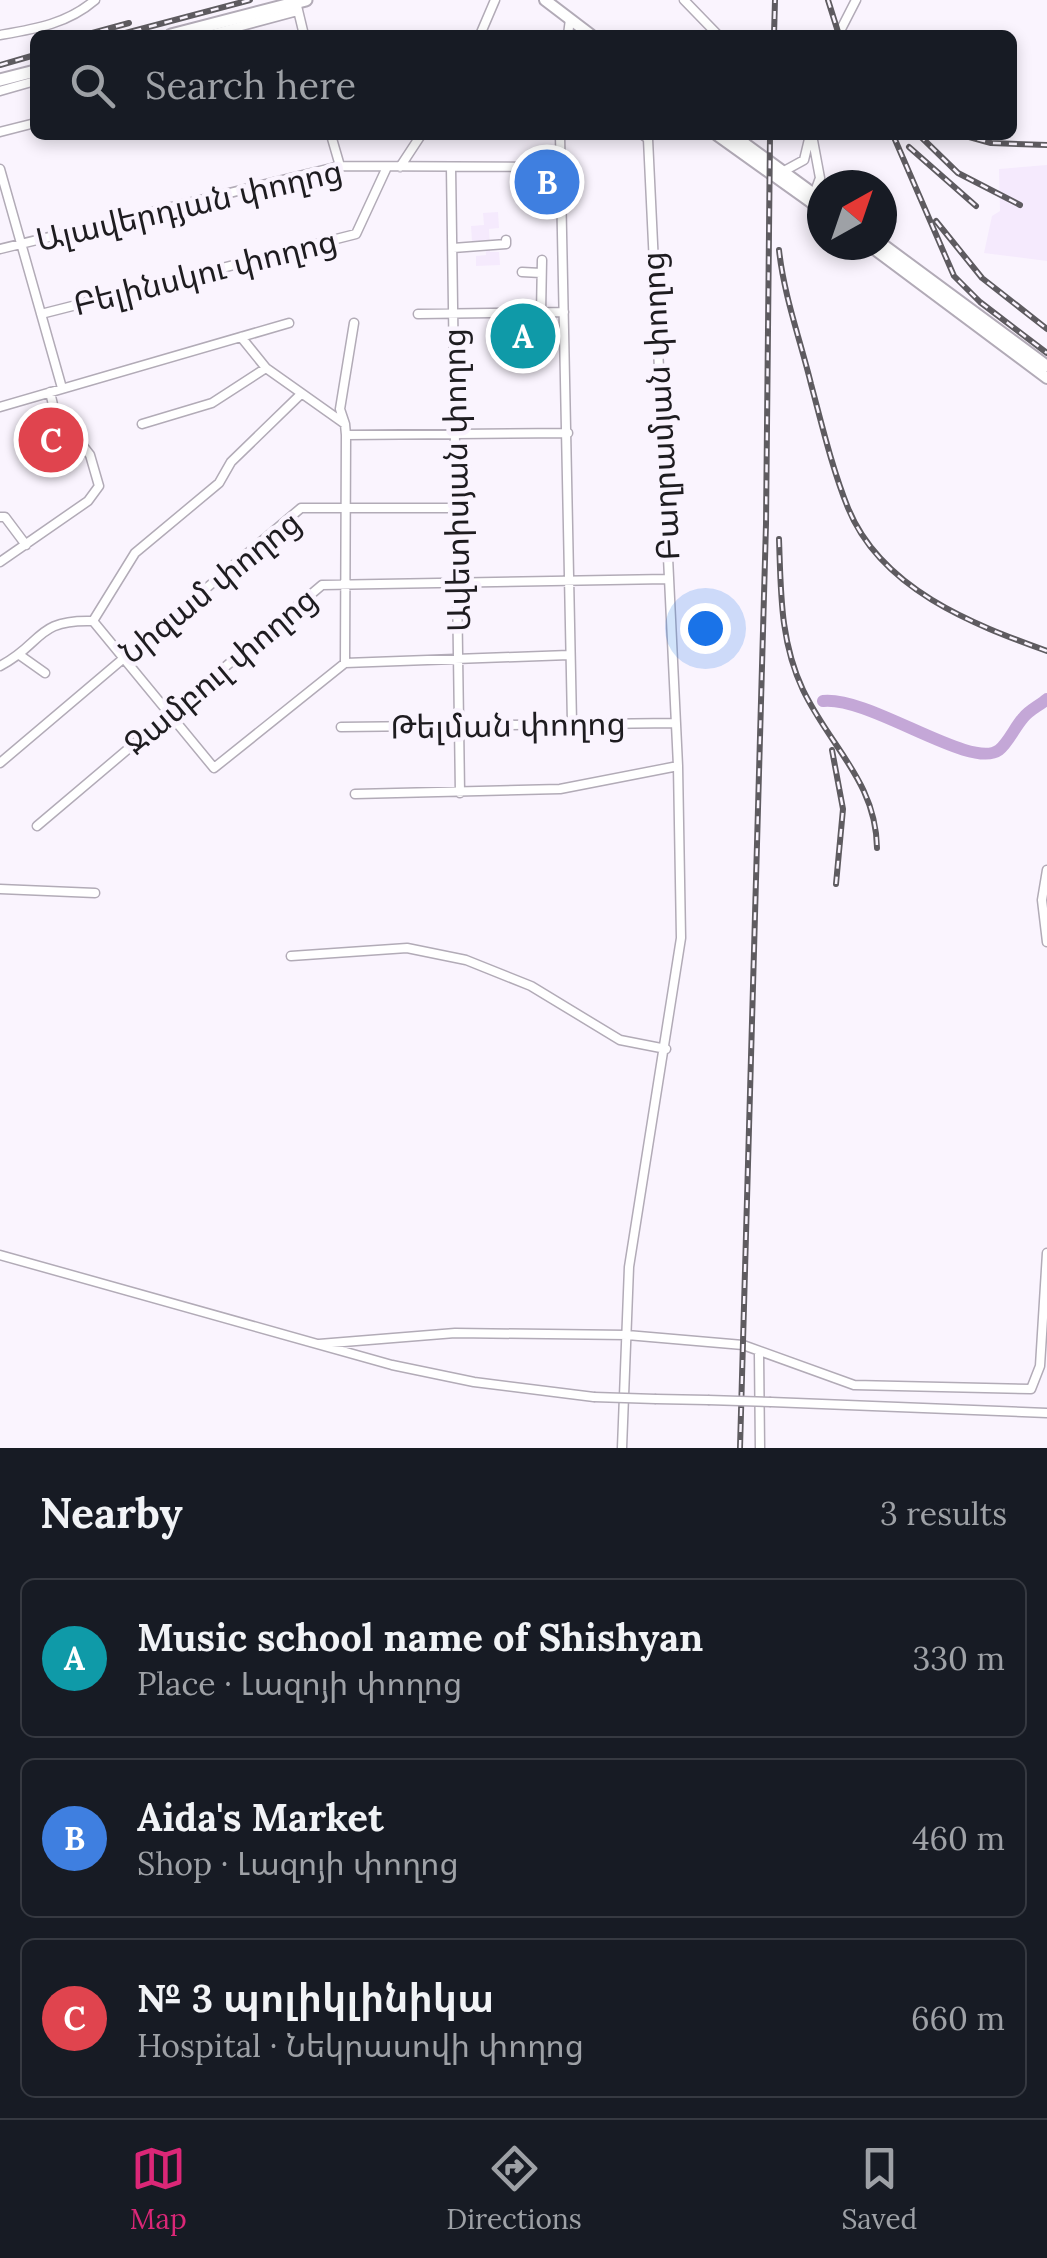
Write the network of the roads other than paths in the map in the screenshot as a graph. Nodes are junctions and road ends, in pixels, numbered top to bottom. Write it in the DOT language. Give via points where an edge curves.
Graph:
graph roads {
  1 [pos="95,0"];
  2 [pos="496,0"];
  3 [pos="546,0"];
  4 [pos="684,0"];
  5 [pos="856,0"];
  6 [pos="300,4"];
  7 [pos="570,19"];
  8 [pos="30,30"];
  9 [pos="31,30"];
  10 [pos="192,30"];
  11 [pos="223,30"];
  12 [pos="303,30"];
  13 [pos="482,30"];
  14 [pos="569,30"];
  15 [pos="585,30"];
  16 [pos="713,30"];
  17 [pos="841,30"];
  18 [pos="0,35"];
  19 [pos="30,72"];
  20 [pos="0,80"];
  21 [pos="30,83"];
  22 [pos="0,91"];
  23 [pos="30,123"];
  24 [pos="0,132"];
  25 [pos="332,140"];
  26 [pos="418,140"];
  27 [pos="560,140"];
  28 [pos="648,140"];
  29 [pos="725,140"];
  30 [pos="740,140"];
  31 [pos="810,140"];
  32 [pos="812,140"];
  33 [pos="340,166"];
  34 [pos="387,167"];
  35 [pos="400,167"];
  36 [pos="451,167"];
  37 [pos="558,167"];
  38 [pos="0,169"];
  39 [pos="818,170"];
  40 [pos="784,171"];
  41 [pos="807,190"];
  42 [pos="807,192"];
  43 [pos="506,240"];
  44 [pos="21,244"];
  45 [pos="453,248"];
  46 [pos="0,249"];
  47 [pos="897,255"];
  48 [pos="542,260"];
  49 [pos="890,260"];
  50 [pos="522,272"];
  51 [pos="541,273"];
  52 [pos="564,312"];
  53 [pos="541,313"];
  54 [pos="41,314"];
  55 [pos="418,314"];
  56 [pos="454,315"];
  57 [pos="354,323"];
  58 [pos="289,324"];
  59 [pos="242,337"];
  60 [pos="1047,366"];
  61 [pos="266,368"];
  62 [pos="1047,378"];
  63 [pos="62,388"];
  64 [pos="50,392"];
  65 [pos="300,394"];
  66 [pos="0,408"];
  67 [pos="142,424"];
  68 [pos="345,424"];
  69 [pos="455,434"];
  70 [pos="568,434"];
  71 [pos="346,435"];
  72 [pos="344,506"];
  73 [pos="456,508"];
  74 [pos="0,518"];
  75 [pos="26,546"];
  76 [pos="0,562"];
  77 [pos="667,579"];
  78 [pos="457,580"];
  79 [pos="568,581"];
  80 [pos="346,582"];
  81 [pos="93,622"];
  82 [pos="569,655"];
  83 [pos="22,656"];
  84 [pos="123,658"];
  85 [pos="458,659"];
  86 [pos="346,663"];
  87 [pos="0,666"];
  88 [pos="45,673"];
  89 [pos="168,712"];
  90 [pos="675,723"];
  91 [pos="572,724"];
  92 [pos="459,726"];
  93 [pos="342,727"];
  94 [pos="0,763"];
  95 [pos="678,766"];
  96 [pos="460,793"];
  97 [pos="355,794"];
  98 [pos="37,826"];
  99 [pos="1047,870"];
  100 [pos="0,889"];
  101 [pos="95,894"];
  102 [pos="1047,942"];
  103 [pos="291,956"];
  104 [pos="666,1049"];
  105 [pos="1047,1253"];
  106 [pos="0,1254"];
  107 [pos="627,1335"];
  108 [pos="319,1344"];
  109 [pos="758,1354"];
  110 [pos="1047,1371"];
  111 [pos="1031,1388"];
  112 [pos="1047,1413"];
  113 [pos="622,1448"];
  114 [pos="760,1448"];
  1 -- 9 [label="street" via="80,13"];
  2 -- 13 [label="street"];
  3 -- 7 [label="main road"];
  4 -- 16 [label="street"];
  5 -- 17 [label="street"];
  6 -- 10 [label="highway"];
  6 -- 11 [label="street"];
  6 -- 12 [label="street"];
  7 -- 14 [label="street"];
  7 -- 15 [label="main road"];
  8 -- 18 [label="street"];
  19 -- 20 [label="highway"];
  21 -- 22 [label="street"];
  23 -- 24 [label="street"];
  25 -- 33 [label="street"];
  26 -- 35 [label="street"];
  27 -- 37 [label="street"];
  28 -- 77 [label="street, Բաղրամյան փողոց"];
  29 -- 42 [label="main road"];
  30 -- 40 [label="main road"];
  31 -- 40 [label="street" via="804,160"];
  32 -- 39 [label="street"];
  33 -- 34 [label="street, Ալավերդյան փողոց"];
  33 -- 44 [label="street, Ալավերդյան փողոց"];
  34 -- 35 [label="street, Ալավերդյան փողոց"];
  34 -- 54 [label="street, Բելինսկու փողոց" via="356,234"];
  35 -- 36 [label="street, Ալավերդյան փողոց"];
  36 -- 37 [label="street, Ալավերդյան փողոց"];
  36 -- 45 [label="street, Ավետիսյան փողոց"];
  37 -- 52 [label="street"];
  38 -- 44 [label="street"];
  40 -- 41 [label="main road"];
  43 -- 45 [label="street"];
  44 -- 46 [label="street, Ալավերդյան փողոց"];
  44 -- 54 [label="street"];
  45 -- 56 [label="street, Ավետիսյան փողոց"];
  47 -- 60 [label="main road"];
  48 -- 51 [label="street"];
  49 -- 62 [label="main road"];
  50 -- 51 [label="street"];
  51 -- 53 [label="street"];
  52 -- 53 [label="street"];
  52 -- 70 [label="street"];
  53 -- 56 [label="street"];
  54 -- 63 [label="street"];
  55 -- 56 [label="street"];
  56 -- 69 [label="street, Ավետիսյան փողոց"];
  57 -- 68 [label="street" via="340,409"];
  58 -- 59 [label="street"];
  59 -- 61 [label="street"];
  59 -- 63 [label="street"];
  61 -- 65 [label="street"];
  61 -- 67 [label="street" via="212,403"];
  63 -- 64 [label="street"];
  64 -- 66 [label="street"];
  64 -- 75 [label="street" via="54,409 90,455 99,486 88,502"];
  65 -- 68 [label="street"];
  65 -- 81 [label="street" via="231,462 219,483 134,553"];
  68 -- 71 [label="street"];
  69 -- 70 [label="street"];
  69 -- 71 [label="street"];
  69 -- 73 [label="street, Ավետիսյան փողոց"];
  70 -- 79 [label="street"];
  71 -- 72 [label="street"];
  72 -- 73 [label="street, Նիզամ փողոց"];
  72 -- 80 [label="street"];
  72 -- 84 [label="street, Նիզամ փողոց" via="301,508"];
  73 -- 78 [label="street, Ավետիսյան փողոց"];
  74 -- 75 [label="street"];
  75 -- 76 [label="street"];
  77 -- 79 [label="street, Ջամբուլ փողոց"];
  77 -- 90 [label="street, Բաղրամյան փողոց"];
  78 -- 79 [label="street, Ջամբուլ փողոց"];
  78 -- 80 [label="street, Ջամբուլ փողոց"];
  78 -- 85 [label="street, Ավետիսյան փողոց"];
  79 -- 82 [label="street"];
  80 -- 86 [label="street"];
  80 -- 89 [label="street, Ջամբուլ փողոց" via="322,585"];
  81 -- 83 [label="street" via="62,620 38,634"];
  81 -- 84 [label="street"];
  82 -- 85 [label="street"];
  82 -- 91 [label="street"];
  83 -- 87 [label="street"];
  83 -- 88 [label="street"];
  84 -- 89 [label="street"];
  84 -- 94 [label="street, Նիզամ փողոց"];
  85 -- 86 [label="street"];
  85 -- 92 [label="street, Ավետիսյան փողոց"];
  86 -- 89 [label="street" via="214,768"];
  89 -- 98 [label="street, Ջամբուլ փողոց"];
  90 -- 91 [label="street, Թելման փողոց"];
  90 -- 95 [label="street, Բաղրամյան փողոց"];
  91 -- 92 [label="street, Թելման փողոց"];
  92 -- 93 [label="street, Թելման փողոց"];
  92 -- 96 [label="street, Ավետիսյան փողոց"];
  95 -- 96 [label="street" via="560,788"];
  95 -- 104 [label="street, Բաղրամյան փողոց" via="681,938"];
  96 -- 97 [label="street"];
  99 -- 102 [label="street"];
  100 -- 101 [label="street"];
  103 -- 104 [label="street" via="407,948 466,960 531,986 620,1040"];
  104 -- 107 [label="street, Բաղրամյան փողոց" via="630,1266"];
  105 -- 111 [label="street" via="1040,1366"];
  106 -- 108 [label="street"];
  107 -- 108 [label="street" via="454,1333"];
  107 -- 109 [label="street" via="743,1345"];
  107 -- 113 [label="street, Բաղրամյան փողոց"];
  108 -- 112 [label="street, bridge" via="474,1382 594,1396"];
  109 -- 111 [label="street" via="854,1384"];
  109 -- 114 [label="street"];
  110 -- 111 [label="street"];
}
